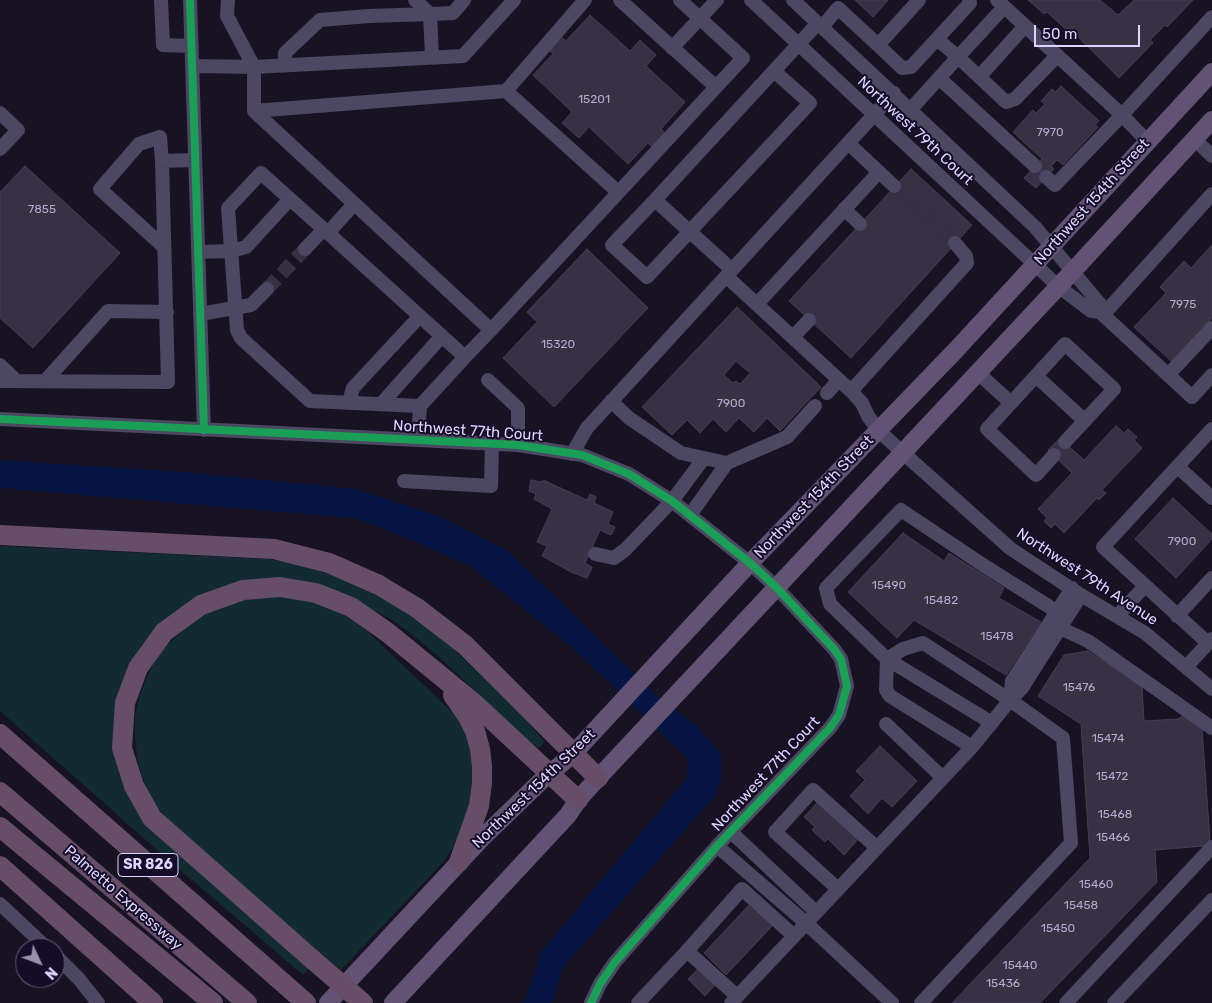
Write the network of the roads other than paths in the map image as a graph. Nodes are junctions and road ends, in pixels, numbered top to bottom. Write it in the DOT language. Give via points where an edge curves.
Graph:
graph roads {
  1 [pos="161,0"];
  2 [pos="190,0"];
  3 [pos="228,0"];
  4 [pos="415,0"];
  5 [pos="464,0"];
  6 [pos="514,0"];
  7 [pos="585,0"];
  8 [pos="620,0"];
  9 [pos="680,0"];
  10 [pos="717,0"];
  11 [pos="751,0"];
  12 [pos="793,0"];
  13 [pos="919,0"];
  14 [pos="969,0"];
  15 [pos="842,4"];
  16 [pos="1001,4"];
  17 [pos="430,14"];
  18 [pos="1212,17"];
  19 [pos="700,19"];
  20 [pos="820,25"];
  21 [pos="1025,26"];
  22 [pos="937,39"];
  23 [pos="798,44"];
  24 [pos="878,45"];
  25 [pos="192,46"];
  26 [pos="672,48"];
  27 [pos="1057,56"];
  28 [pos="432,57"];
  29 [pos="958,57"];
  30 [pos="284,65"];
  31 [pos="192,66"];
  32 [pos="254,67"];
  33 [pos="774,71"];
  34 [pos="1212,72"];
  35 [pos="978,77"];
  36 [pos="939,78"];
  37 [pos="716,87"];
  38 [pos="506,91"];
  39 [pos="894,93"];
  40 [pos="911,109"];
  41 [pos="254,111"];
  42 [pos="0,113"];
  43 [pos="874,115"];
  44 [pos="1122,115"];
  45 [pos="1212,120"];
  46 [pos="1194,139"];
  47 [pos="1147,141"];
  48 [pos="848,143"];
  49 [pos="0,149"];
  50 [pos="1212,156"];
  51 [pos="195,160"];
  52 [pos="162,161"];
  53 [pos="1035,166"];
  54 [pos="879,172"];
  55 [pos="1046,177"];
  56 [pos="894,186"];
  57 [pos="618,192"];
  58 [pos="1212,194"];
  59 [pos="290,199"];
  60 [pos="655,200"];
  61 [pos="354,204"];
  62 [pos="844,209"];
  63 [pos="860,224"];
  64 [pos="326,231"];
  65 [pos="690,232"];
  66 [pos="956,243"];
  67 [pos="164,247"];
  68 [pos="1052,247"];
  69 [pos="305,249"];
  70 [pos="231,250"];
  71 [pos="198,252"];
  72 [pos="1035,265"];
  73 [pos="728,272"];
  74 [pos="1072,272"];
  75 [pos="1058,286"];
  76 [pos="266,289"];
  77 [pos="757,304"];
  78 [pos="236,308"];
  79 [pos="167,312"];
  80 [pos="200,314"];
  81 [pos="1102,314"];
  82 [pos="420,316"];
  83 [pos="806,317"];
  84 [pos="1212,328"];
  85 [pos="491,330"];
  86 [pos="790,334"];
  87 [pos="442,336"];
  88 [pos="465,357"];
  89 [pos="0,365"];
  90 [pos="977,372"];
  91 [pos="1168,375"];
  92 [pos="1212,375"];
  93 [pos="1036,376"];
  94 [pos="46,380"];
  95 [pos="488,380"];
  96 [pos="839,380"];
  97 [pos="0,381"];
  98 [pos="17,382"];
  99 [pos="851,391"];
  100 [pos="827,393"];
  101 [pos="611,401"];
  102 [pos="349,402"];
  103 [pos="382,403"];
  104 [pos="1011,403"];
  105 [pos="420,406"];
  106 [pos="815,406"];
  107 [pos="0,419"];
  108 [pos="1085,421"];
  109 [pos="1212,429"];
  110 [pos="204,430"];
  111 [pos="879,431"];
  112 [pos="418,440"];
  113 [pos="1065,442"];
  114 [pos="492,444"];
  115 [pos="518,445"];
  116 [pos="902,452"];
  117 [pos="572,454"];
  118 [pos="1054,455"];
  119 [pos="704,458"];
  120 [pos="727,463"];
  121 [pos="1178,467"];
  122 [pos="404,481"];
  123 [pos="1212,498"];
  124 [pos="672,501"];
  125 [pos="690,515"];
  126 [pos="0,535"];
  127 [pos="595,554"];
  128 [pos="750,563"];
  129 [pos="1212,578"];
  130 [pos="1146,586"];
  131 [pos="776,587"];
  132 [pos="1076,592"];
  133 [pos="1056,611"];
  134 [pos="1117,616"];
  135 [pos="1178,616"];
  136 [pos="1060,628"];
  137 [pos="1210,641"];
  138 [pos="888,659"];
  139 [pos="1186,667"];
  140 [pos="441,677"];
  141 [pos="1212,689"];
  142 [pos="1010,700"];
  143 [pos="992,723"];
  144 [pos="886,724"];
  145 [pos="1212,728"];
  146 [pos="0,734"];
  147 [pos="972,747"];
  148 [pos="573,754"];
  149 [pos="550,773"];
  150 [pos="942,776"];
  151 [pos="598,778"];
  152 [pos="0,792"];
  153 [pos="578,800"];
  154 [pos="0,827"];
  155 [pos="731,832"];
  156 [pos="717,846"];
  157 [pos="1212,846"];
  158 [pos="876,847"];
  159 [pos="459,862"];
  160 [pos="0,866"];
  161 [pos="752,878"];
  162 [pos="838,889"];
  163 [pos="742,890"];
  164 [pos="1212,900"];
  165 [pos="0,904"];
  166 [pos="816,912"];
  167 [pos="806,923"];
  168 [pos="794,936"];
  169 [pos="36,938"];
  170 [pos="687,951"];
  171 [pos="65,965"];
  172 [pos="301,999"];
  173 [pos="734,1000"];
  174 [pos="98,1003"];
  175 [pos="153,1003"];
  176 [pos="213,1003"];
  177 [pos="247,1003"];
  178 [pos="328,1003"];
  179 [pos="363,1003"];
  180 [pos="393,1003"];
  181 [pos="591,1003"];
  182 [pos="638,1003"];
  183 [pos="892,1003"];
  184 [pos="921,1003"];
  185 [pos="1066,1003"];
  186 [pos="1114,1003"];
  1 -- 25 [label="street" via="163,45"];
  2 -- 25 [label="street"];
  3 -- 32 [label="street" via="228,16"];
  4 -- 17 [label="street"];
  5 -- 17 [label="street" via="453,13"];
  6 -- 28 [label="street" via="463,56"];
  7 -- 38 [label="street"];
  8 -- 26 [label="street"];
  9 -- 19 [label="street"];
  10 -- 19 [label="street"];
  11 -- 23 [label="street, Northwest 79th Court"];
  12 -- 20 [label="street, Northwest 79th Court"];
  13 -- 24 [label="street"];
  14 -- 22 [label="street" via="970,3"];
  15 -- 20 [label="street"];
  15 -- 24 [label="street"];
  16 -- 21 [label="street"];
  16 -- 29 [label="street"];
  17 -- 28 [label="street"];
  17 -- 30 [label="street" via="320,20 285,53"];
  18 -- 44 [label="street"];
  19 -- 26 [label="street"];
  19 -- 37 [label="street" via="743,58"];
  20 -- 23 [label="street"];
  20 -- 39 [label="street, Northwest 79th Court"];
  21 -- 27 [label="street"];
  21 -- 35 [label="street"];
  22 -- 24 [label="street" via="911,67 902,68"];
  22 -- 29 [label="street"];
  23 -- 33 [label="street"];
  23 -- 43 [label="street, Northwest 79th Court"];
  25 -- 31 [label="street"];
  26 -- 37 [label="street"];
  27 -- 35 [label="street" via="1011,102 1003,100"];
  27 -- 44 [label="street"];
  28 -- 30 [label="street"];
  29 -- 35 [label="street"];
  29 -- 36 [label="street"];
  30 -- 32 [label="street"];
  31 -- 32 [label="street"];
  31 -- 51 [label="street"];
  32 -- 41 [label="street"];
  33 -- 60 [label="street"];
  33 -- 65 [label="street" via="810,103"];
  34 -- 47 [label="main road, Northwest 154th Street"];
  36 -- 40 [label="street"];
  36 -- 53 [label="street"];
  37 -- 57 [label="street"];
  38 -- 41 [label="street"];
  38 -- 57 [label="street"];
  39 -- 40 [label="street, Northwest 79th Court"];
  39 -- 43 [label="street"];
  40 -- 68 [label="street, Northwest 79th Court" via="1036,227"];
  41 -- 61 [label="street"];
  42 -- 49 [label="street" via="18,130"];
  43 -- 48 [label="street"];
  43 -- 72 [label="street, Northwest 79th Court"];
  44 -- 47 [label="street"];
  44 -- 55 [label="street" via="1055,185"];
  45 -- 46 [label="main road, Northwest 154th Street"];
  46 -- 50 [label="street"];
  46 -- 74 [label="main road, Northwest 154th Street"];
  47 -- 68 [label="main road, Northwest 154th Street"];
  48 -- 54 [label="street"];
  48 -- 73 [label="street"];
  51 -- 52 [label="street"];
  51 -- 71 [label="street"];
  52 -- 67 [label="street"];
  52 -- 67 [label="street" via="160,137 139,144 100,189"];
  54 -- 56 [label="street"];
  54 -- 62 [label="street"];
  57 -- 85 [label="street"];
  58 -- 81 [label="street"];
  59 -- 64 [label="street"];
  59 -- 70 [label="street" via="246,247"];
  59 -- 70 [label="street" via="261,173 228,208"];
  60 -- 65 [label="street, Northwest 79th Avenue"];
  60 -- 65 [label="street" via="612,245 646,277"];
  61 -- 64 [label="street"];
  61 -- 85 [label="street"];
  62 -- 63 [label="street"];
  62 -- 77 [label="street"];
  64 -- 69 [label="street"];
  64 -- 82 [label="street"];
  65 -- 73 [label="street, Northwest 79th Avenue"];
  66 -- 99 [label="street" via="967,263"];
  67 -- 79 [label="street"];
  68 -- 72 [label="main road, Northwest 154th Street"];
  68 -- 74 [label="street, Northwest 79th Court"];
  70 -- 71 [label="street"];
  70 -- 78 [label="street"];
  71 -- 80 [label="street"];
  72 -- 75 [label="street, Northwest 79th Court"];
  72 -- 111 [label="main road, Northwest 154th Street"];
  73 -- 77 [label="street, Northwest 79th Avenue"];
  73 -- 101 [label="street"];
  74 -- 75 [label="main road, Northwest 154th Street"];
  74 -- 81 [label="street, Northwest 79th Court" via="1100,304"];
  75 -- 81 [label="street, Northwest 79th Court" via="1091,311"];
  75 -- 90 [label="main road, Northwest 154th Street"];
  76 -- 78 [label="street" via="251,305"];
  77 -- 86 [label="street, Northwest 79th Avenue"];
  78 -- 80 [label="street"];
  78 -- 102 [label="street" via="237,330 241,338 310,401"];
  79 -- 94 [label="street" via="108,311"];
  79 -- 94 [label="street" via="168,382"];
  80 -- 110 [label="street"];
  81 -- 91 [label="street"];
  82 -- 87 [label="street"];
  82 -- 102 [label="street" via="352,388"];
  83 -- 86 [label="street"];
  84 -- 91 [label="street"];
  85 -- 88 [label="street"];
  86 -- 96 [label="street, Northwest 79th Avenue"];
  87 -- 88 [label="street"];
  87 -- 103 [label="street"];
  88 -- 105 [label="street"];
  89 -- 98 [label="street"];
  90 -- 104 [label="street"];
  90 -- 116 [label="main road, Northwest 154th Street"];
  91 -- 92 [label="street" via="1192,397"];
  93 -- 104 [label="street"];
  93 -- 108 [label="street"];
  93 -- 108 [label="street" via="1065,344 1114,389"];
  94 -- 98 [label="street"];
  95 -- 115 [label="street" via="518,408"];
  96 -- 99 [label="street, Northwest 79th Avenue"];
  96 -- 100 [label="street"];
  97 -- 98 [label="street"];
  99 -- 111 [label="street, Northwest 79th Avenue"];
  101 -- 117 [label="street" via="587,428"];
  101 -- 119 [label="street" via="629,418 682,453"];
  102 -- 103 [label="street"];
  103 -- 105 [label="street"];
  104 -- 118 [label="street" via="987,429 1036,475"];
  105 -- 112 [label="street"];
  106 -- 120 [label="street" via="787,437"];
  107 -- 110 [label="street, Northwest 77th Court"];
  108 -- 113 [label="street"];
  109 -- 121 [label="street"];
  110 -- 112 [label="street, Northwest 77th Court"];
  111 -- 116 [label="street, Northwest 79th Avenue"];
  111 -- 128 [label="main road, Northwest 154th Street"];
  112 -- 114 [label="street, Northwest 77th Court"];
  114 -- 115 [label="street, Northwest 77th Court"];
  114 -- 122 [label="street" via="491,486"];
  115 -- 117 [label="street, Northwest 77th Court"];
  116 -- 131 [label="main road, Northwest 154th Street"];
  116 -- 132 [label="street, Northwest 79th Avenue" via="1011,549"];
  117 -- 124 [label="street, Northwest 77th Court" via="629,474"];
  119 -- 120 [label="street"];
  119 -- 124 [label="street"];
  120 -- 125 [label="street"];
  121 -- 123 [label="street"];
  121 -- 130 [label="street" via="1103,547"];
  124 -- 125 [label="street, Northwest 77th Court"];
  124 -- 127 [label="street" via="614,558"];
  125 -- 128 [label="street, Northwest 77th Court"];
  126 -- 148 [label="highway" via="274,549 329,562 380,585 417,608 465,645"];
  128 -- 131 [label="street, Northwest 77th Court"];
  128 -- 148 [label="main road, Northwest 154th Street"];
  129 -- 135 [label="street"];
  130 -- 134 [label="street"];
  130 -- 135 [label="street"];
  131 -- 151 [label="main road, Northwest 154th Street"];
  131 -- 155 [label="street, Northwest 77th Court" via="834,649 846,686 839,715 830,728"];
  132 -- 133 [label="street"];
  132 -- 134 [label="street, Northwest 79th Avenue"];
  132 -- 136 [label="street"];
  133 -- 138 [label="street" via="901,510 826,588 830,604"];
  133 -- 142 [label="street" via="1012,681"];
  134 -- 139 [label="street, Northwest 79th Avenue"];
  135 -- 137 [label="street"];
  136 -- 142 [label="street" via="1022,688"];
  136 -- 145 [label="street" via="1088,641"];
  137 -- 139 [label="street"];
  138 -- 142 [label="street" via="903,649 924,643"];
  138 -- 143 [label="street"];
  138 -- 147 [label="street" via="886,690 890,696"];
  139 -- 141 [label="street, Northwest 79th Avenue"];
  140 -- 149 [label="highway"];
  140 -- 159 [label="highway" via="472,724 482,757 479,806"];
  140 -- 179 [label="highway, bridge" via="351,607 316,593 280,587 243,590 201,605 164,632 138,668 125,703 122,748 134,786 152,818"];
  142 -- 143 [label="street"];
  142 -- 184 [label="street" via="1063,738 1070,843"];
  143 -- 147 [label="street"];
  144 -- 150 [label="street"];
  146 -- 172 [label="highway, SR 826"];
  147 -- 150 [label="street"];
  148 -- 149 [label="main road, Northwest 154th Street"];
  148 -- 151 [label="highway"];
  149 -- 153 [label="highway"];
  149 -- 159 [label="main road, Northwest 154th Street"];
  150 -- 158 [label="street"];
  151 -- 153 [label="main road, Northwest 154th Street"];
  152 -- 177 [label="highway, Palmetto Expressway / SR 826"];
  153 -- 180 [label="main road, Northwest 154th Street" via="568,815"];
  154 -- 176 [label="highway"];
  155 -- 156 [label="street, Northwest 77th Court"];
  155 -- 166 [label="street"];
  156 -- 161 [label="street"];
  156 -- 181 [label="street, Northwest 77th Court" via="615,962"];
  157 -- 185 [label="street"];
  158 -- 162 [label="street"];
  158 -- 162 [label="street" via="813,790 774,832"];
  159 -- 178 [label="main road, Northwest 154th Street"];
  160 -- 175 [label="highway"];
  161 -- 163 [label="street"];
  161 -- 167 [label="street"];
  162 -- 166 [label="street"];
  163 -- 168 [label="street"];
  163 -- 170 [label="street"];
  164 -- 186 [label="street"];
  165 -- 169 [label="street"];
  166 -- 167 [label="street"];
  167 -- 168 [label="street"];
  167 -- 183 [label="street"];
  168 -- 173 [label="street"];
  170 -- 173 [label="street"];
  170 -- 182 [label="street"];
  171 -- 174 [label="street"];
}
